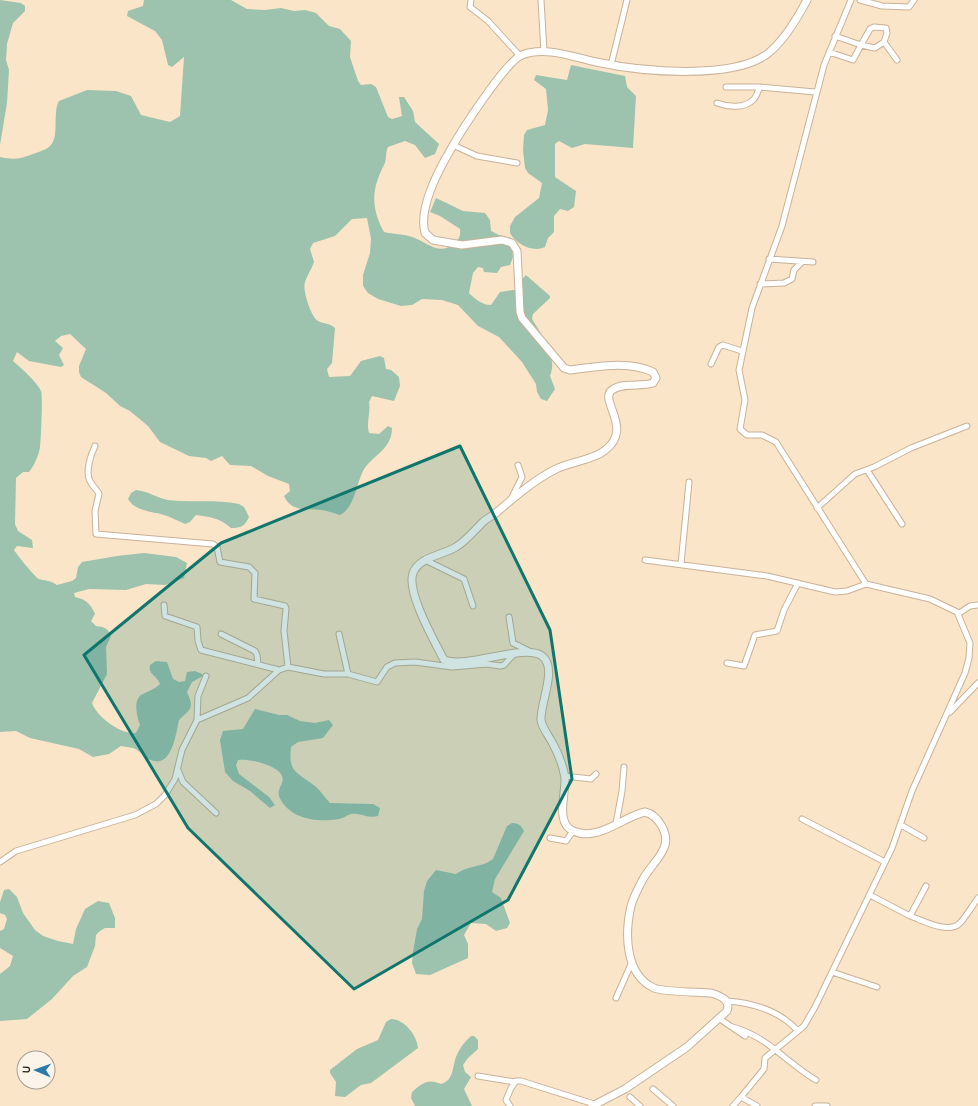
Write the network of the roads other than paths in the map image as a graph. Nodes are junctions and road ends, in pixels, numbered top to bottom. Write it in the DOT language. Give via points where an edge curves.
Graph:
graph roads {
  1 [pos="471,0"];
  2 [pos="541,0"];
  3 [pos="627,0"];
  4 [pos="807,0"];
  5 [pos="851,0"];
  6 [pos="860,0"];
  7 [pos="914,0"];
  8 [pos="835,36"];
  9 [pos="884,42"];
  10 [pos="861,45"];
  11 [pos="544,52"];
  12 [pos="829,52"];
  13 [pos="520,56"];
  14 [pos="897,60"];
  15 [pos="611,65"];
  16 [pos="726,87"];
  17 [pos="760,87"];
  18 [pos="816,92"];
  19 [pos="717,103"];
  20 [pos="453,145"];
  21 [pos="517,163"];
  22 [pos="769,259"];
  23 [pos="802,262"];
  24 [pos="813,262"];
  25 [pos="760,284"];
  26 [pos="742,351"];
  27 [pos="711,364"];
  28 [pos="967,426"];
  29 [pos="95,446"];
  30 [pos="518,464"];
  31 [pos="867,470"];
  32 [pos="689,482"];
  33 [pos="511,500"];
  34 [pos="818,508"];
  35 [pos="902,524"];
  36 [pos="425,560"];
  37 [pos="645,560"];
  38 [pos="681,564"];
  39 [pos="798,583"];
  40 [pos="866,584"];
  41 [pos="164,605"];
  42 [pos="978,605"];
  43 [pos="473,606"];
  44 [pos="958,614"];
  45 [pos="508,618"];
  46 [pos="221,634"];
  47 [pos="339,634"];
  48 [pos="532,652"];
  49 [pos="514,654"];
  50 [pos="727,663"];
  51 [pos="258,664"];
  52 [pos="288,667"];
  53 [pos="280,670"];
  54 [pos="348,674"];
  55 [pos="206,676"];
  56 [pos="978,683"];
  57 [pos="947,716"];
  58 [pos="197,720"];
  59 [pos="624,767"];
  60 [pos="178,769"];
  61 [pos="596,774"];
  62 [pos="564,776"];
  63 [pos="216,813"];
  64 [pos="802,819"];
  65 [pos="616,824"];
  66 [pos="901,824"];
  67 [pos="573,831"];
  68 [pos="550,838"];
  69 [pos="924,838"];
  70 [pos="0,862"];
  71 [pos="885,862"];
  72 [pos="926,886"];
  73 [pos="870,895"];
  74 [pos="978,898"];
  75 [pos="910,916"];
  76 [pos="632,962"];
  77 [pos="832,972"];
  78 [pos="877,987"];
  79 [pos="616,998"];
  80 [pos="728,1001"];
  81 [pos="720,1019"];
  82 [pos="733,1027"];
  83 [pos="798,1031"];
  84 [pos="745,1036"];
  85 [pos="776,1049"];
  86 [pos="478,1076"];
  87 [pos="816,1080"];
  88 [pos="515,1082"];
  89 [pos="653,1089"];
  90 [pos="630,1097"];
  91 [pos="741,1097"];
  92 [pos="593,1105"];
  93 [pos="510,1106"];
  94 [pos="640,1106"];
  95 [pos="673,1106"];
  96 [pos="733,1106"];
  97 [pos="757,1106"];
  98 [pos="815,1106"];
  99 [pos="827,1106"];
  1 -- 13 [label="street" via="470,7 488,21"];
  2 -- 11 [label="street"];
  3 -- 15 [label="street"];
  4 -- 15 [label="street" via="772,50 748,64 682,71 653,71"];
  5 -- 8 [label="street"];
  6 -- 7 [label="street" via="882,6 909,7"];
  8 -- 10 [label="street"];
  8 -- 12 [label="street"];
  9 -- 10 [label="street" via="875,48"];
  9 -- 10 [label="street" via="886,28 874,27 870,29"];
  9 -- 14 [label="street"];
  10 -- 12 [label="street" via="853,60"];
  11 -- 13 [label="street"];
  11 -- 15 [label="street"];
  12 -- 18 [label="street"];
  13 -- 20 [label="street" via="506,69"];
  16 -- 17 [label="street"];
  17 -- 18 [label="street"];
  17 -- 19 [label="street" via="750,102 735,106"];
  18 -- 22 [label="street" via="790,197"];
  20 -- 21 [label="street" via="477,156"];
  20 -- 33 [label="street" via="440,168 425,207 425,233 433,240 462,245 502,240 512,243 517,251 522,318 564,368 570,370 616,365 632,366 653,372 656,378 653,383 647,385 619,386 611,390 608,398 616,417 617,427 614,442 605,451 556,469"];
  22 -- 23 [label="street"];
  22 -- 25 [label="street"];
  23 -- 24 [label="street"];
  23 -- 25 [label="street" via="794,270 792,279 784,283"];
  25 -- 26 [label="street"];
  26 -- 27 [label="street" via="723,345 719,347"];
  26 -- 34 [label="street" via="739,376 745,400 740,429 747,435 762,435 776,442"];
  28 -- 31 [label="street" via="911,448"];
  29 -- 52 [label="street" via="91,456 89,477 99,494 95,511 96,534 212,544 217,547 220,562 249,567 255,573 254,599 286,608 284,626"];
  30 -- 33 [label="street" via="522,478"];
  31 -- 34 [label="street" via="855,474"];
  31 -- 35 [label="street"];
  32 -- 38 [label="street"];
  33 -- 36 [label="street" via="456,547"];
  34 -- 40 [label="street"];
  36 -- 43 [label="street" via="464,579"];
  36 -- 49 [label="street" via="413,572 412,586 421,615 444,660 462,662"];
  37 -- 38 [label="street"];
  38 -- 39 [label="street"];
  39 -- 40 [label="street" via="835,592 847,591"];
  39 -- 50 [label="street" via="784,610 777,631 755,635 744,666"];
  40 -- 44 [label="street" via="930,599 953,609"];
  41 -- 51 [label="street" via="165,616 197,627 202,650"];
  42 -- 44 [label="street" via="970,606"];
  44 -- 57 [label="street" via="970,643 969,658"];
  45 -- 48 [label="street" via="513,643"];
  46 -- 51 [label="street" via="255,651"];
  47 -- 54 [label="street"];
  48 -- 49 [label="street"];
  48 -- 62 [label="street" via="543,656 549,668 541,721 561,760"];
  49 -- 54 [label="street" via="500,666 395,663 387,667 377,682"];
  51 -- 53 [label="street"];
  52 -- 53 [label="street"];
  52 -- 54 [label="street" via="324,674"];
  53 -- 58 [label="street" via="248,698"];
  55 -- 58 [label="street" via="198,696"];
  56 -- 57 [label="street"];
  57 -- 66 [label="street" via="912,791"];
  58 -- 60 [label="street" via="187,737"];
  59 -- 65 [label="street"];
  60 -- 63 [label="street" via="183,782"];
  60 -- 70 [label="street" via="165,795 146,811 16,851"];
  61 -- 62 [label="street" via="591,779"];
  62 -- 67 [label="street" via="563,818"];
  64 -- 71 [label="street"];
  65 -- 67 [label="street" via="597,832"];
  65 -- 76 [label="street" via="638,813 651,814 666,836 664,848 643,879 631,904 628,952"];
  66 -- 69 [label="street"];
  66 -- 71 [label="street"];
  67 -- 68 [label="street" via="566,841"];
  71 -- 73 [label="street"];
  72 -- 75 [label="street"];
  73 -- 75 [label="street"];
  73 -- 77 [label="street"];
  74 -- 75 [label="street" via="958,925 951,927 943,927"];
  76 -- 79 [label="street"];
  76 -- 80 [label="street" via="642,980 654,988 711,993"];
  77 -- 78 [label="street"];
  77 -- 83 [label="street" via="815,1007 804,1026"];
  80 -- 81 [label="street" via="727,1012"];
  80 -- 83 [label="street" via="760,1006 777,1014"];
  81 -- 82 [label="street"];
  81 -- 92 [label="street" via="687,1046 625,1089"];
  82 -- 84 [label="street"];
  82 -- 85 [label="street" via="747,1031"];
  83 -- 85 [label="street"];
  85 -- 87 [label="street"];
  85 -- 91 [label="street" via="765,1058 764,1069"];
  86 -- 88 [label="street"];
  88 -- 92 [label="street" via="521,1081"];
  88 -- 93 [label="street" via="506,1100"];
  89 -- 95 [label="street"];
  90 -- 94 [label="street"];
  91 -- 96 [label="street"];
  91 -- 97 [label="street"];
  98 -- 99 [label="street"];
}
